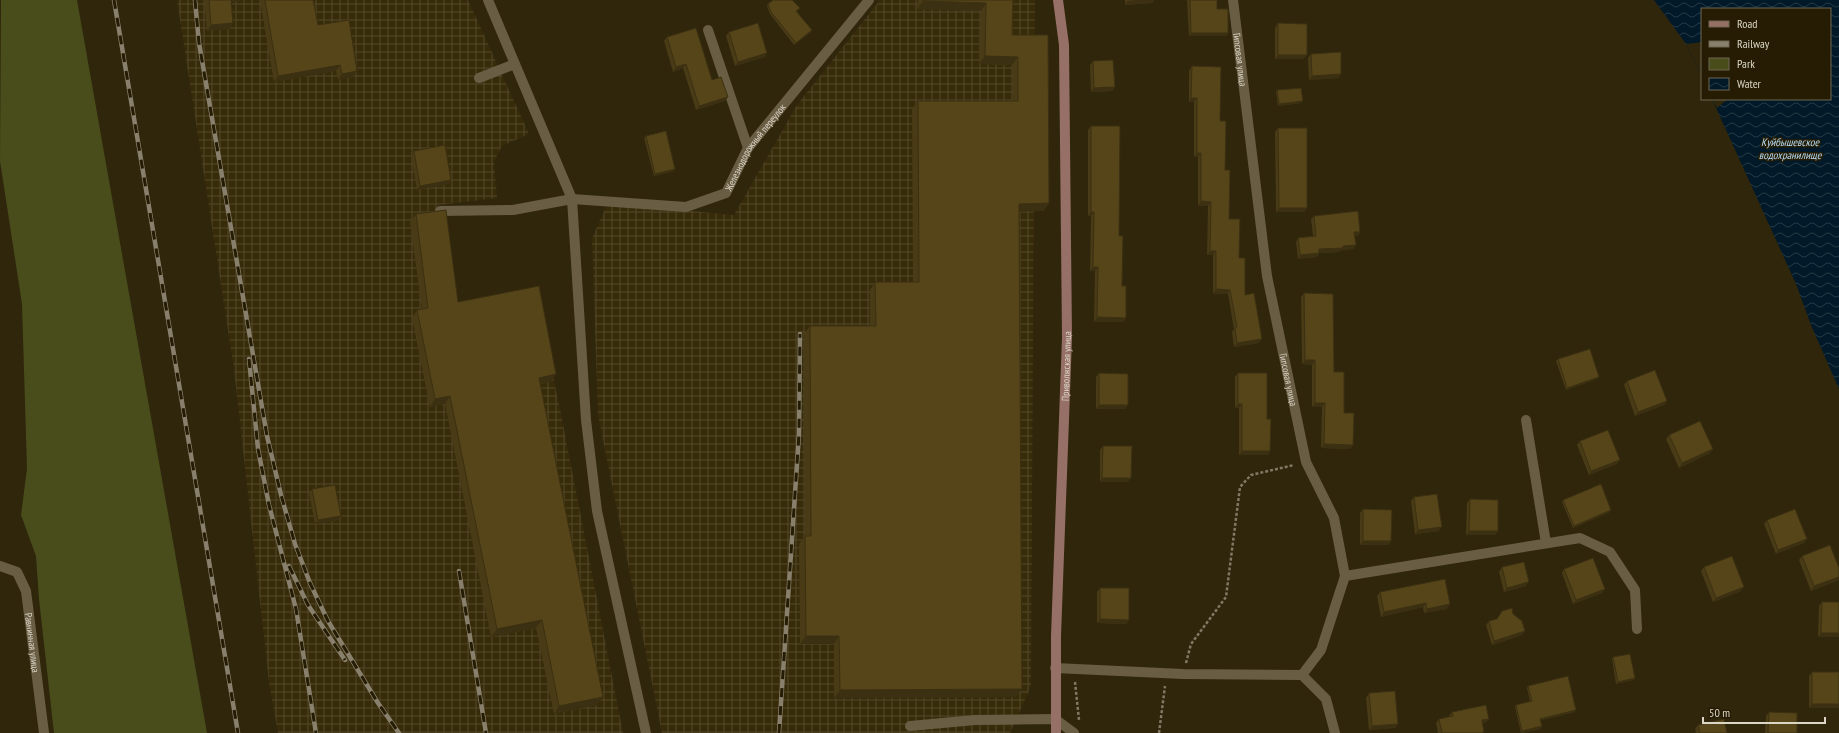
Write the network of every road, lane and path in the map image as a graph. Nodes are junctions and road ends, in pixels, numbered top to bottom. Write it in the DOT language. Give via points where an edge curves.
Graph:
graph roads {
  1 [pos="488,0"];
  2 [pos="868,0"];
  3 [pos="1058,0"];
  4 [pos="1233,0"];
  5 [pos="708,30"];
  6 [pos="515,64"];
  7 [pos="479,78"];
  8 [pos="748,148"];
  9 [pos="572,199"];
  10 [pos="440,211"];
  11 [pos="1526,420"];
  12 [pos="1306,462"];
  13 [pos="1546,543"];
  14 [pos="0,566"];
  15 [pos="1345,576"];
  16 [pos="1637,629"];
  17 [pos="1056,668"];
  18 [pos="1074,669"];
  19 [pos="1167,673"];
  20 [pos="1183,674"];
  21 [pos="1302,675"];
  22 [pos="1055,719"];
  23 [pos="1080,724"];
  24 [pos="910,726"];
  25 [pos="44,733"];
  26 [pos="646,733"];
  27 [pos="1056,733"];
  28 [pos="1074,733"];
  29 [pos="1159,733"];
  30 [pos="1335,733"];
  1 -- 6 [label="street"];
  2 -- 8 [label="street, Железнодорожный переулок"];
  3 -- 17 [label="main road, Приволжская улица" via="1064,45 1068,338"];
  4 -- 12 [label="street, Гипсовая улица" via="1267,276"];
  5 -- 8 [label="street"];
  6 -- 7 [label="street"];
  6 -- 9 [label="street"];
  8 -- 9 [label="street, Железнодорожный переулок" via="726,193 686,207"];
  9 -- 10 [label="street, Железнодорожный переулок" via="513,210"];
  9 -- 26 [label="street" via="586,420 597,511"];
  11 -- 13 [label="street"];
  12 -- 15 [label="street, Гипсовая улица" via="1334,518"];
  12 -- 20 [label="path" via="1251,475 1240,487 1226,597 1191,644"];
  13 -- 15 [label="street"];
  13 -- 16 [label="street" via="1580,538 1610,552 1635,590"];
  14 -- 25 [label="street, Равнинная улица" via="17,572 26,591"];
  15 -- 21 [label="street, Гипсовая улица" via="1320,650"];
  17 -- 18 [label="street"];
  17 -- 22 [label="main road, Приволжская улица"];
  18 -- 19 [label="street"];
  18 -- 23 [label="path"];
  19 -- 20 [label="street"];
  19 -- 29 [label="path"];
  20 -- 21 [label="street"];
  21 -- 30 [label="street" via="1326,699"];
  22 -- 24 [label="street" via="974,720"];
  22 -- 27 [label="main road, Приволжская улица"];
  22 -- 28 [label="street"];
}
